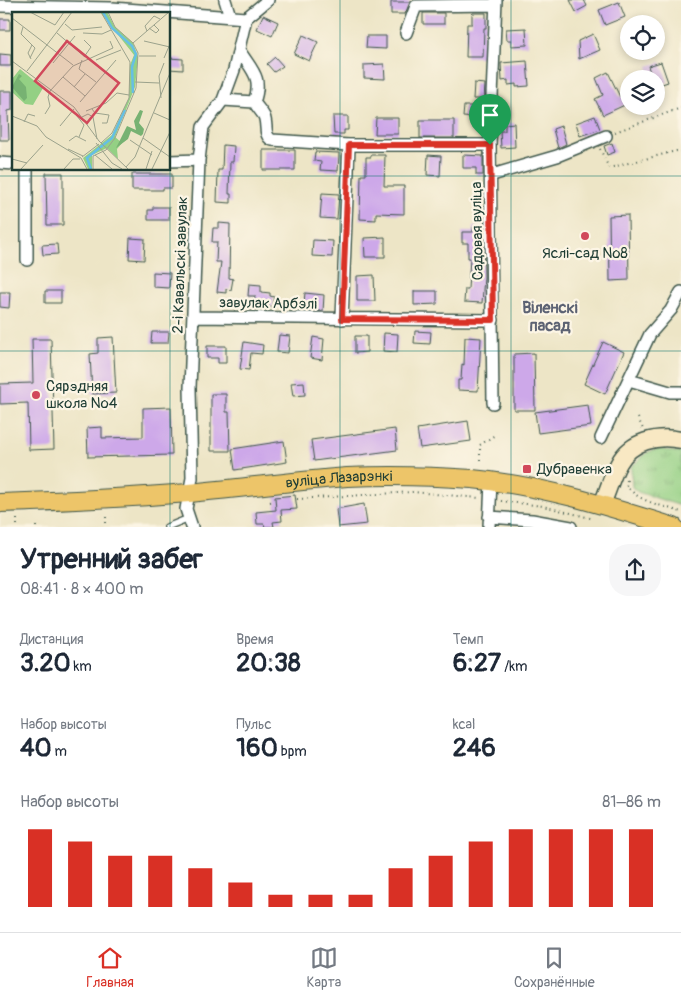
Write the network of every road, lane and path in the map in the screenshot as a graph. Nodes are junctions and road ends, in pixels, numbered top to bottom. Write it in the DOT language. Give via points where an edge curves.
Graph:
graph roads {
  1 [pos="225,0"];
  2 [pos="268,0"];
  3 [pos="496,2"];
  4 [pos="0,6"];
  5 [pos="27,7"];
  6 [pos="230,16"];
  7 [pos="246,18"];
  8 [pos="406,33"];
  9 [pos="239,50"];
  10 [pos="224,100"];
  11 [pos="254,102"];
  12 [pos="681,108"];
  13 [pos="601,138"];
  14 [pos="349,145"];
  15 [pos="490,145"];
  16 [pos="681,152"];
  17 [pos="170,160"];
  18 [pos="199,160"];
  19 [pos="27,170"];
  20 [pos="492,175"];
  21 [pos="27,260"];
  22 [pos="681,292"];
  23 [pos="193,316"];
  24 [pos="342,319"];
  25 [pos="493,320"];
  26 [pos="628,380"];
  27 [pos="681,392"];
  28 [pos="493,402"];
  29 [pos="638,418"];
  30 [pos="643,429"];
  31 [pos="495,435"];
  32 [pos="601,438"];
  33 [pos="681,440"];
  34 [pos="480,460"];
  35 [pos="627,478"];
  36 [pos="491,481"];
  37 [pos="189,493"];
  38 [pos="296,499"];
  39 [pos="490,500"];
  40 [pos="275,501"];
  41 [pos="270,502"];
  42 [pos="0,503"];
  43 [pos="600,512"];
  44 [pos="681,512"];
  45 [pos="106,518"];
  46 [pos="17,519"];
  47 [pos="190,522"];
  48 [pos="489,522"];
  49 [pos="17,527"];
  50 [pos="106,527"];
  51 [pos="167,527"];
  52 [pos="571,527"];
  53 [pos="674,527"];
  1 -- 6 [label="street"];
  2 -- 7 [label="street"];
  3 -- 8 [label="street" via="416,6"];
  3 -- 15 [label="street, Садовая вуліца"];
  4 -- 5 [label="street"];
  5 -- 6 [label="street" via="112,8"];
  6 -- 7 [label="street"];
  7 -- 9 [label="street, 2-і Кавальскі завулак"];
  9 -- 10 [label="street, 2-і Кавальскі завулак"];
  9 -- 11 [label="street" via="258,80"];
  10 -- 11 [label="street"];
  10 -- 18 [label="street, 2-і Кавальскі завулак" via="203,128"];
  11 -- 14 [label="street" via="265,118 266,134 272,140"];
  12 -- 13 [label="path"];
  13 -- 16 [label="path" via="609,168"];
  13 -- 20 [label="street" via="557,156"];
  14 -- 15 [label="street"];
  14 -- 24 [label="street"];
  15 -- 20 [label="street, Садовая вуліца"];
  17 -- 18 [label="street"];
  18 -- 23 [label="street, 2-і Кавальскі завулак"];
  19 -- 21 [label="street"];
  20 -- 25 [label="street, Садовая вуліца"];
  22 -- 26 [label="street" via="671,310 650,334"];
  23 -- 24 [label="street, завулак Арбэлі"];
  23 -- 37 [label="street, 2-і Кавальскі завулак" via="190,388 192,478"];
  24 -- 25 [label="street, завулак Арбэлі"];
  25 -- 28 [label="street, Садовая вуліца"];
  26 -- 27 [label="street"];
  26 -- 32 [label="street"];
  29 -- 30 [label="path"];
  31 -- 34 [label="path" via="480,445"];
  33 -- 43 [label="street" via="646,440 630,449 619,463"];
  35 -- 44 [label="path" via="626,485 632,493"];
  36 -- 37 [label="main road, вуліца Лазарэнкі" via="347,477"];
  36 -- 39 [label="street"];
  36 -- 43 [label="main road, вуліца Лазарэнкі" via="531,487"];
  37 -- 42 [label="main road, вуліца Лазарэнкі"];
  37 -- 47 [label="street, 2-і Кавальскі завулак" via="186,509"];
  38 -- 39 [label="path" via="413,492"];
  39 -- 43 [label="path"];
  39 -- 48 [label="street"];
  40 -- 41 [label="path"];
  43 -- 53 [label="main road, вуліца Лазарэнкі"];
  45 -- 50 [label="path"];
  46 -- 49 [label="path"];
  47 -- 51 [label="lane"];
  48 -- 52 [label="street" via="532,520"];
}
